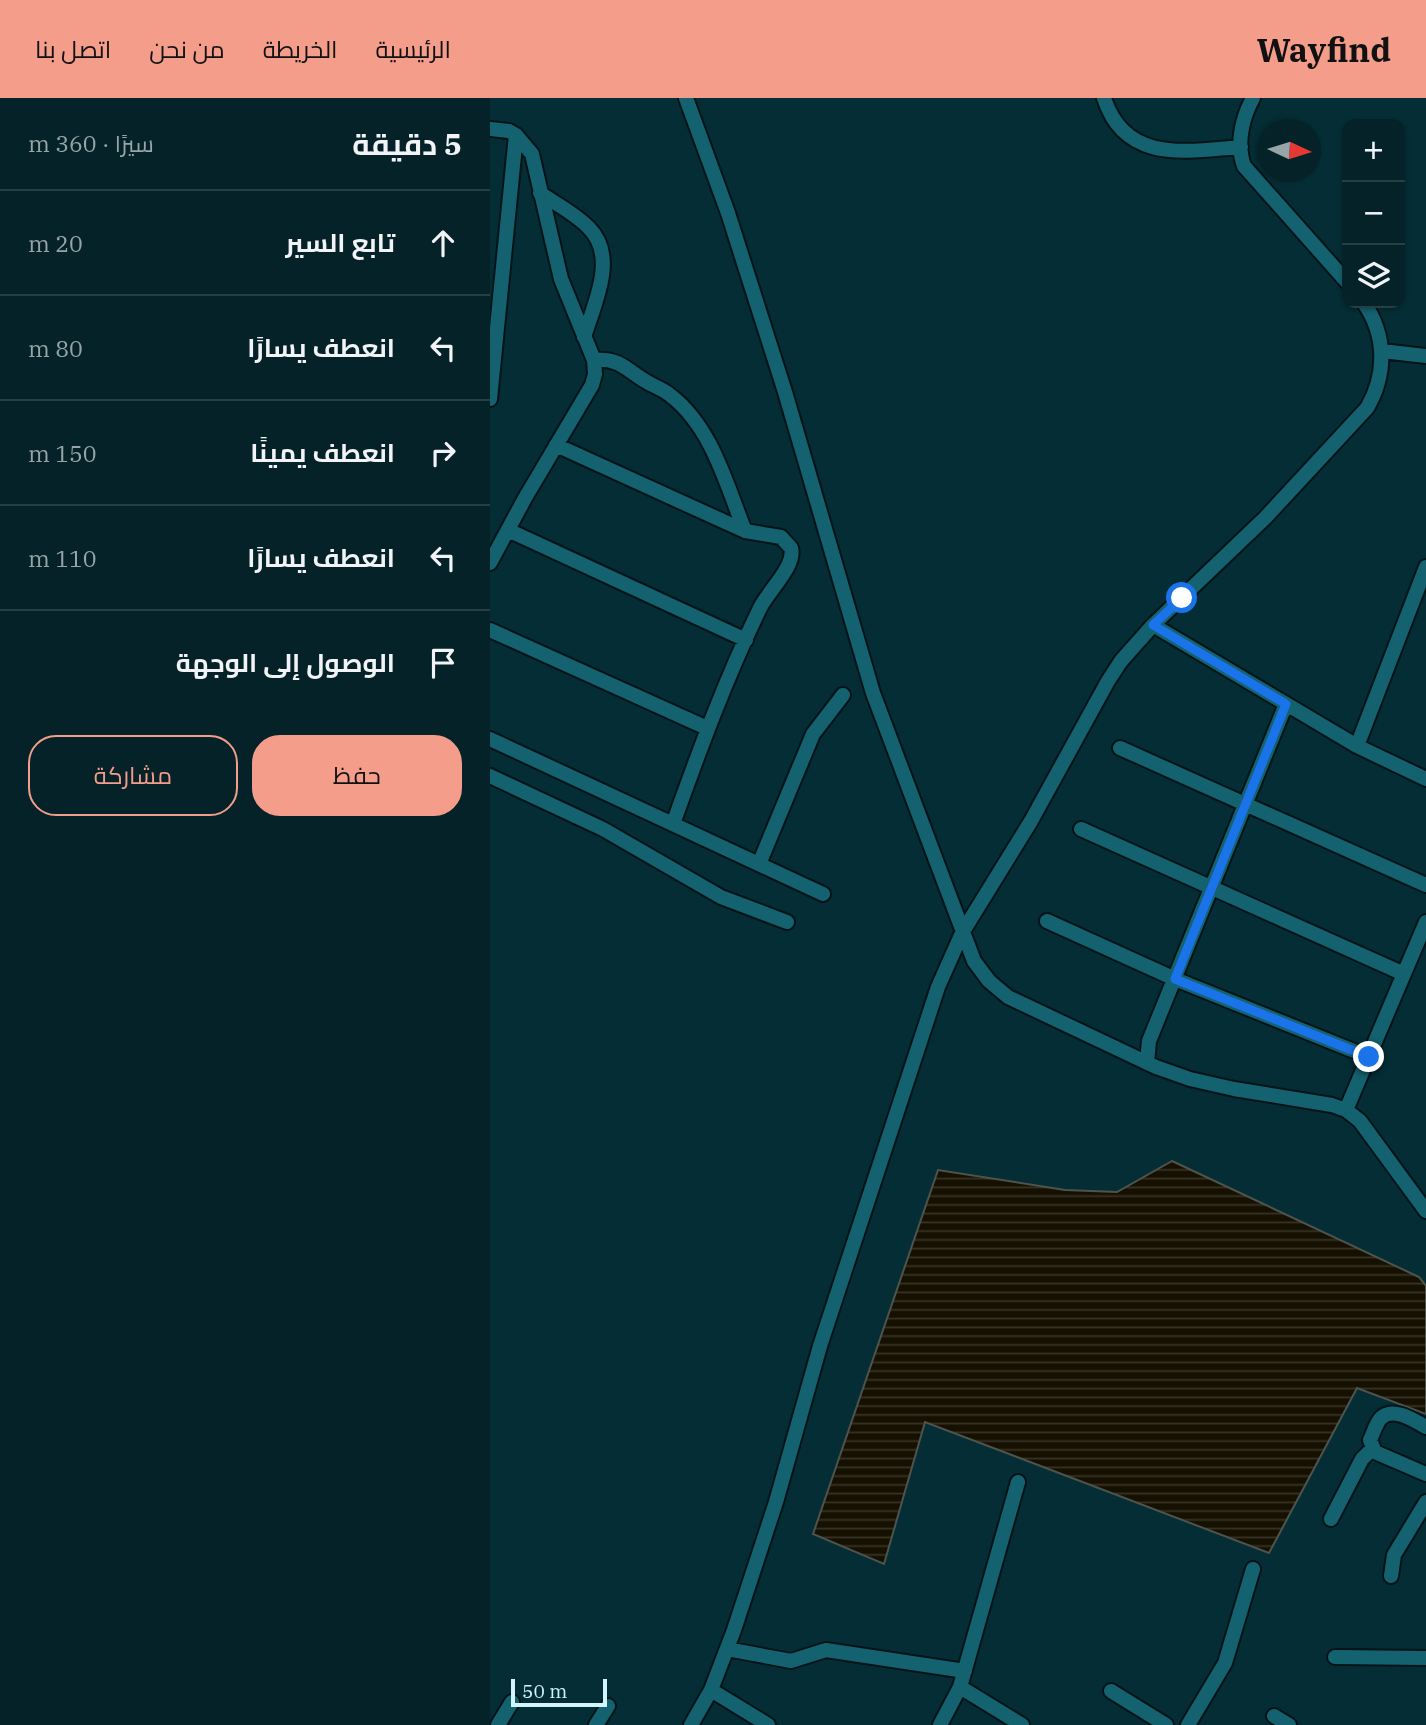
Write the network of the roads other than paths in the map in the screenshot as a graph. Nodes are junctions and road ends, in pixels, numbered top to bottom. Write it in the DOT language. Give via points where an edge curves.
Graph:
graph roads {
  1 [pos="686,98"];
  2 [pos="1104,98"];
  3 [pos="1253,98"];
  4 [pos="490,129"];
  5 [pos="516,135"];
  6 [pos="1241,147"];
  7 [pos="540,193"];
  8 [pos="1342,276"];
  9 [pos="1367,308"];
  10 [pos="584,337"];
  11 [pos="1382,351"];
  12 [pos="1426,356"];
  13 [pos="594,360"];
  14 [pos="491,370"];
  15 [pos="490,399"];
  16 [pos="556,445"];
  17 [pos="508,530"];
  18 [pos="744,531"];
  19 [pos="490,563"];
  20 [pos="1426,567"];
  21 [pos="1153,625"];
  22 [pos="490,630"];
  23 [pos="746,640"];
  24 [pos="843,695"];
  25 [pos="1286,704"];
  26 [pos="708,728"];
  27 [pos="490,738"];
  28 [pos="1357,746"];
  29 [pos="1120,748"];
  30 [pos="490,776"];
  31 [pos="1426,779"];
  32 [pos="1245,806"];
  33 [pos="673,824"];
  34 [pos="1081,829"];
  35 [pos="759,864"];
  36 [pos="1426,885"];
  37 [pos="1212,887"];
  38 [pos="823,894"];
  39 [pos="1048,921"];
  40 [pos="787,922"];
  41 [pos="1426,922"];
  42 [pos="962,933"];
  43 [pos="1421,947"];
  44 [pos="1404,974"];
  45 [pos="1175,979"];
  46 [pos="1369,1057"];
  47 [pos="1147,1063"];
  48 [pos="1346,1110"];
  49 [pos="1426,1211"];
  50 [pos="1426,1427"];
  51 [pos="1372,1449"];
  52 [pos="1426,1474"];
  53 [pos="1018,1482"];
  54 [pos="1426,1502"];
  55 [pos="1331,1519"];
  56 [pos="1253,1569"];
  57 [pos="1391,1576"];
  58 [pos="727,1649"];
  59 [pos="1335,1657"];
  60 [pos="1426,1658"];
  61 [pos="965,1671"];
  62 [pos="960,1687"];
  63 [pos="711,1690"];
  64 [pos="1111,1691"];
  65 [pos="512,1702"];
  66 [pos="608,1706"];
  67 [pos="1274,1716"];
  68 [pos="498,1725"];
  69 [pos="596,1725"];
  70 [pos="691,1725"];
  71 [pos="768,1725"];
  72 [pos="940,1725"];
  73 [pos="1022,1725"];
  74 [pos="1166,1725"];
  75 [pos="1188,1725"];
  76 [pos="1289,1725"];
  1 -- 42 [label="street" via="781,379 873,693"];
  2 -- 6 [label="street" via="1123,130 1152,148 1174,152"];
  3 -- 6 [label="street"];
  4 -- 5 [label="street"];
  5 -- 7 [label="street" via="532,154"];
  5 -- 14 [label="street"];
  6 -- 8 [label="street" via="1248,173"];
  7 -- 10 [label="street" via="561,279"];
  7 -- 10 [label="street" via="587,225 602,251 602,275"];
  9 -- 11 [label="street"];
  10 -- 13 [label="street"];
  11 -- 12 [label="street"];
  11 -- 21 [label="street" via="1378,387 1359,418 1265,518"];
  13 -- 16 [label="street" via="592,385"];
  13 -- 18 [label="street" via="627,367 693,416 709,442"];
  14 -- 15 [label="street"];
  16 -- 17 [label="street"];
  16 -- 18 [label="street"];
  17 -- 19 [label="street"];
  17 -- 23 [label="street"];
  18 -- 23 [label="street" via="780,537 793,553 791,564 762,603"];
  20 -- 28 [label="street"];
  21 -- 25 [label="street"];
  21 -- 42 [label="street" via="1108,681 1031,821"];
  22 -- 26 [label="street"];
  23 -- 26 [label="street"];
  24 -- 35 [label="street" via="813,734"];
  25 -- 28 [label="street"];
  25 -- 32 [label="street"];
  26 -- 33 [label="street"];
  27 -- 33 [label="street"];
  28 -- 31 [label="street"];
  29 -- 32 [label="street"];
  30 -- 40 [label="street" via="603,829 721,897"];
  32 -- 36 [label="street"];
  32 -- 37 [label="street"];
  33 -- 35 [label="street"];
  34 -- 37 [label="street"];
  35 -- 38 [label="street"];
  37 -- 44 [label="street"];
  37 -- 45 [label="street"];
  39 -- 45 [label="street"];
  41 -- 43 [label="street"];
  42 -- 47 [label="street" via="981,971 1008,997"];
  42 -- 58 [label="street" via="938,987 820,1346 776,1502"];
  43 -- 44 [label="street"];
  44 -- 46 [label="street"];
  45 -- 46 [label="street"];
  45 -- 47 [label="street" via="1149,1041"];
  46 -- 48 [label="street"];
  47 -- 48 [label="street" via="1212,1085"];
  48 -- 49 [label="street" via="1360,1121"];
  50 -- 51 [label="street" via="1401,1415 1385,1416 1370,1440"];
  51 -- 52 [label="street"];
  51 -- 55 [label="street" via="1362,1459"];
  53 -- 61 [label="street"];
  54 -- 57 [label="street" via="1394,1555"];
  56 -- 75 [label="street" via="1225,1662"];
  58 -- 61 [label="street" via="791,1661 826,1650"];
  58 -- 63 [label="street"];
  59 -- 60 [label="street"];
  61 -- 62 [label="street"];
  62 -- 72 [label="street"];
  62 -- 73 [label="street"];
  63 -- 70 [label="street"];
  63 -- 71 [label="street"];
  64 -- 74 [label="street"];
  65 -- 68 [label="street"];
  66 -- 69 [label="street"];
  67 -- 76 [label="street"];
}
